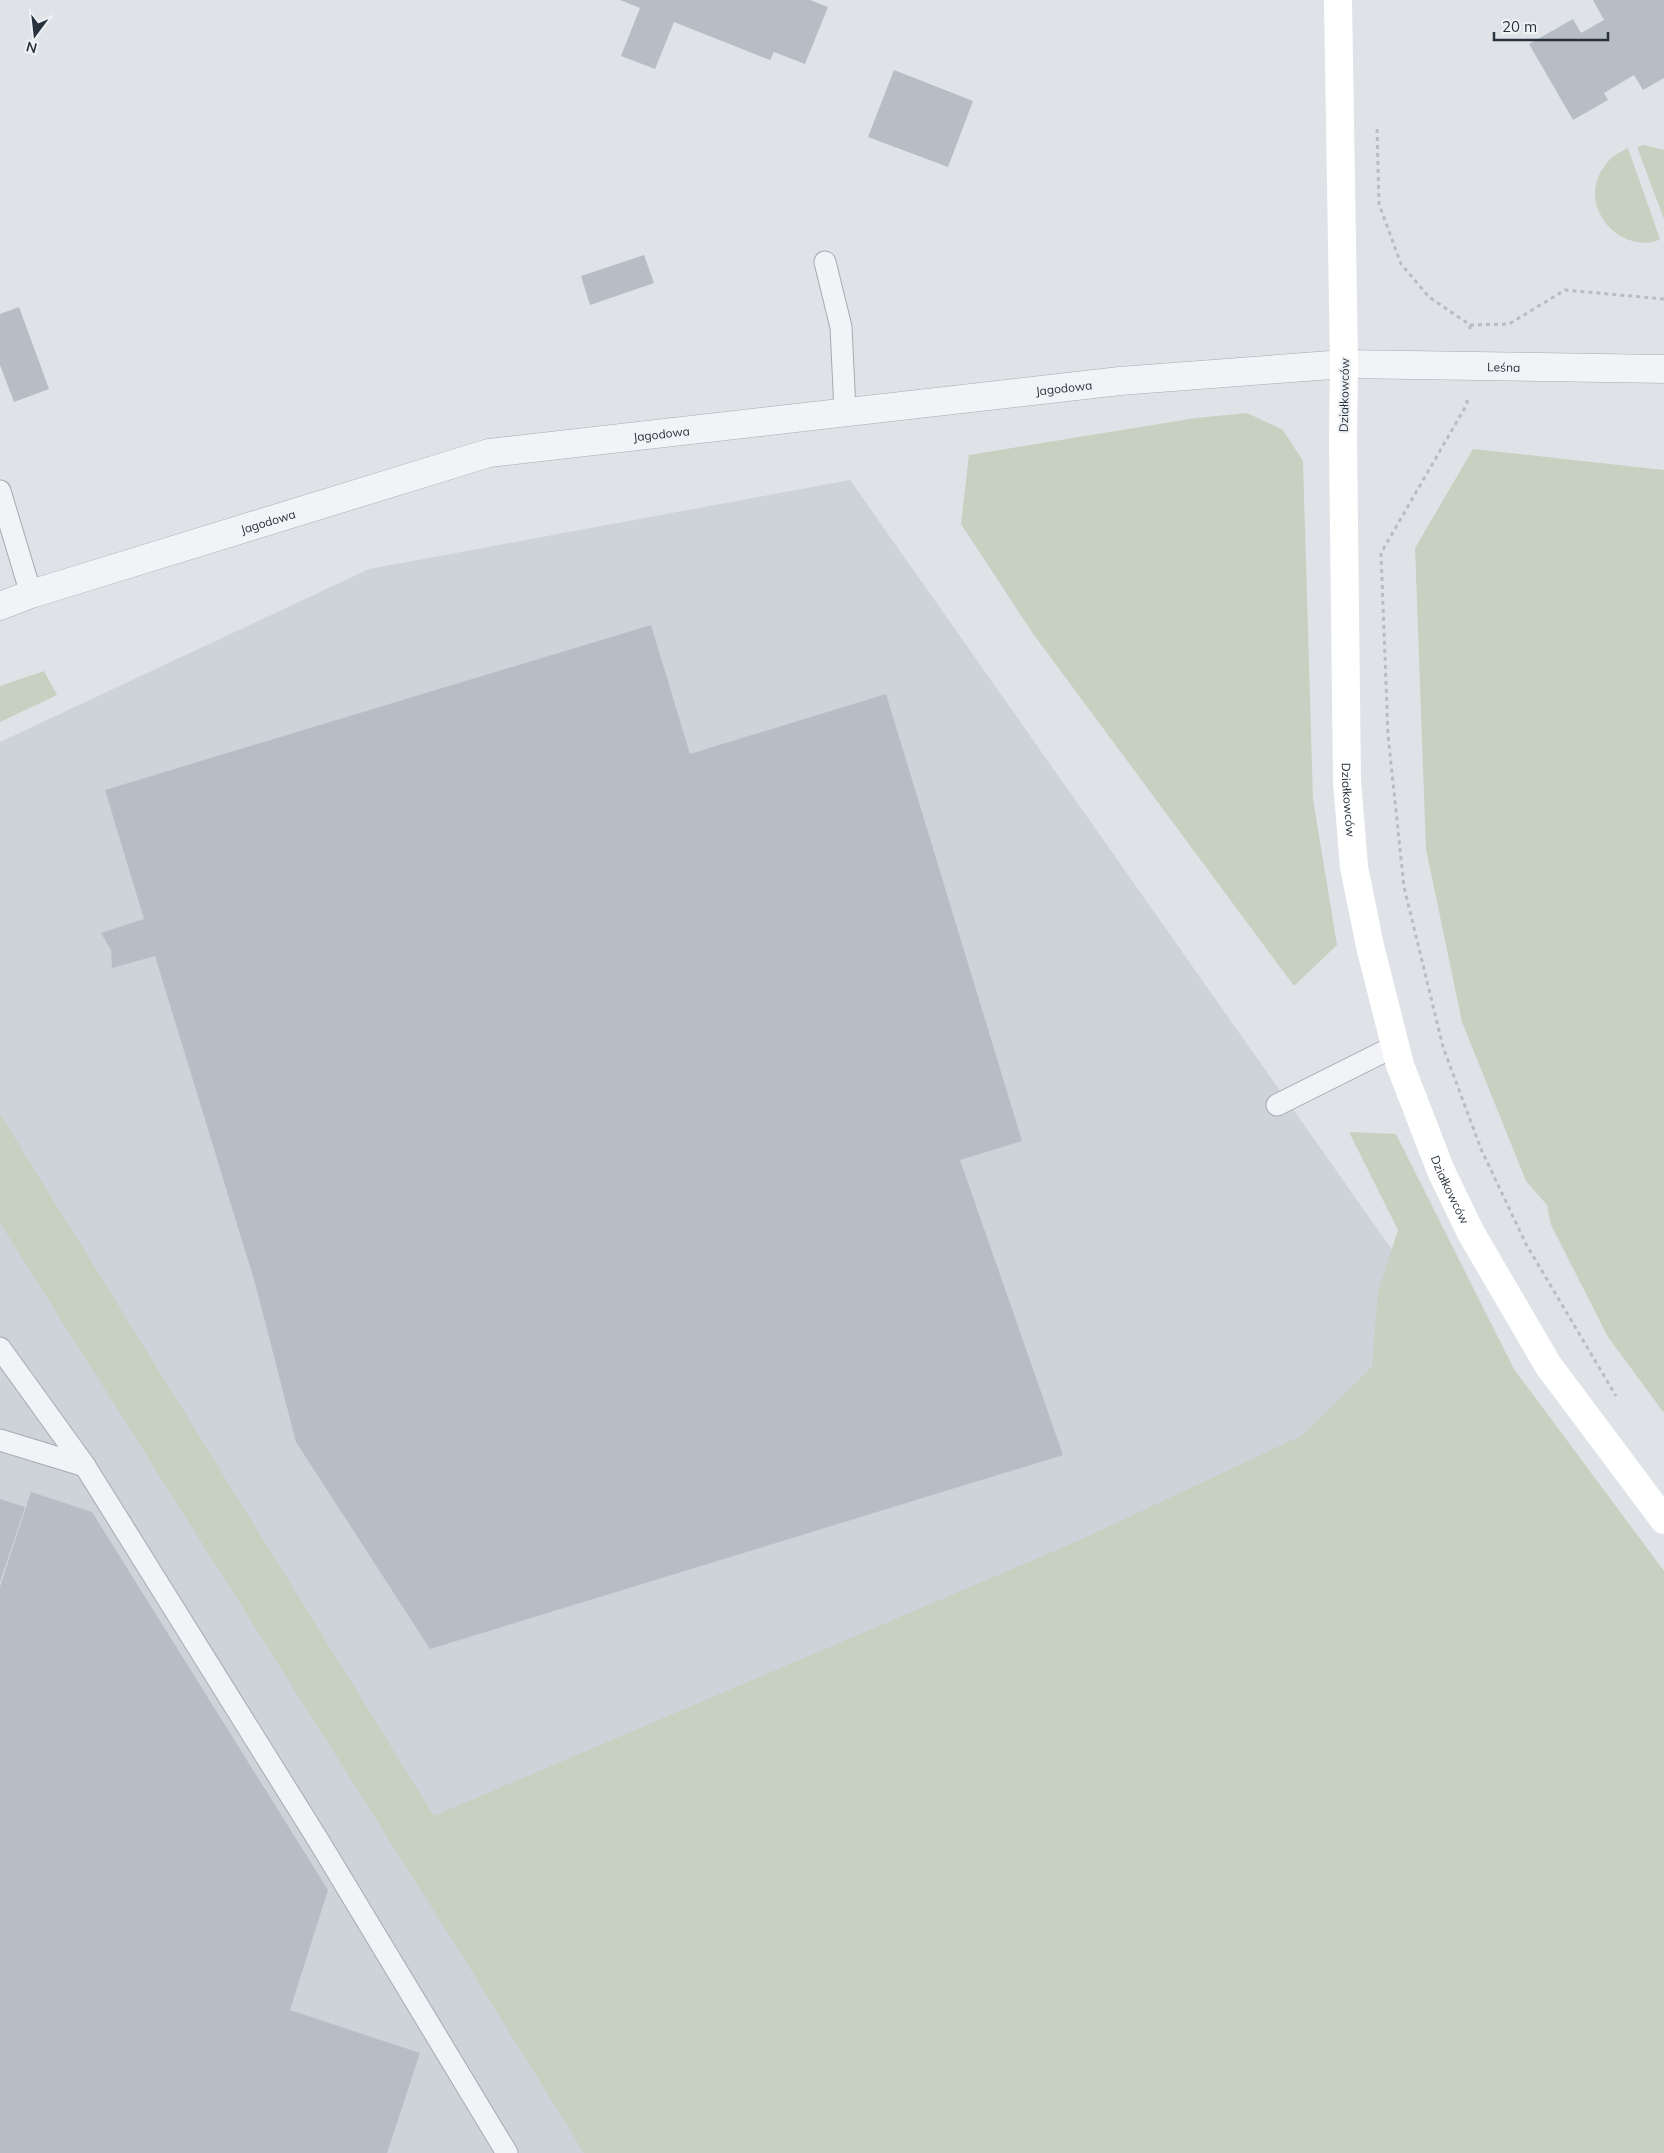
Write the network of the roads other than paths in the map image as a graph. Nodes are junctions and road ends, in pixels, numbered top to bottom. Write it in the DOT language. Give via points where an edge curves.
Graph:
graph roads {
  1 [pos="1338,0"];
  2 [pos="826,262"];
  3 [pos="1344,364"];
  4 [pos="1664,369"];
  5 [pos="845,411"];
  6 [pos="0,491"];
  7 [pos="31,594"];
  8 [pos="0,606"];
  9 [pos="1395,1046"];
  10 [pos="1277,1105"];
  11 [pos="0,1348"];
  12 [pos="0,1440"];
  13 [pos="85,1466"];
  14 [pos="1664,1520"];
  15 [pos="507,2153"];
  1 -- 3 [label="street, Działkowców"];
  2 -- 5 [label="lane" via="841,327"];
  3 -- 4 [label="street, Leśna"];
  3 -- 5 [label="street, Jagodowa" via="1120,381"];
  3 -- 9 [label="street, Działkowców" via="1347,781 1354,867"];
  5 -- 7 [label="street, Jagodowa" via="489,453"];
  6 -- 7 [label="lane"];
  7 -- 8 [label="street, Jagodowa"];
  9 -- 10 [label="lane"];
  9 -- 14 [label="street, Działkowców" via="1441,1171 1516,1313 1548,1366"];
  11 -- 13 [label="lane"];
  12 -- 13 [label="lane"];
  13 -- 15 [label="lane" via="320,1843"];
}
